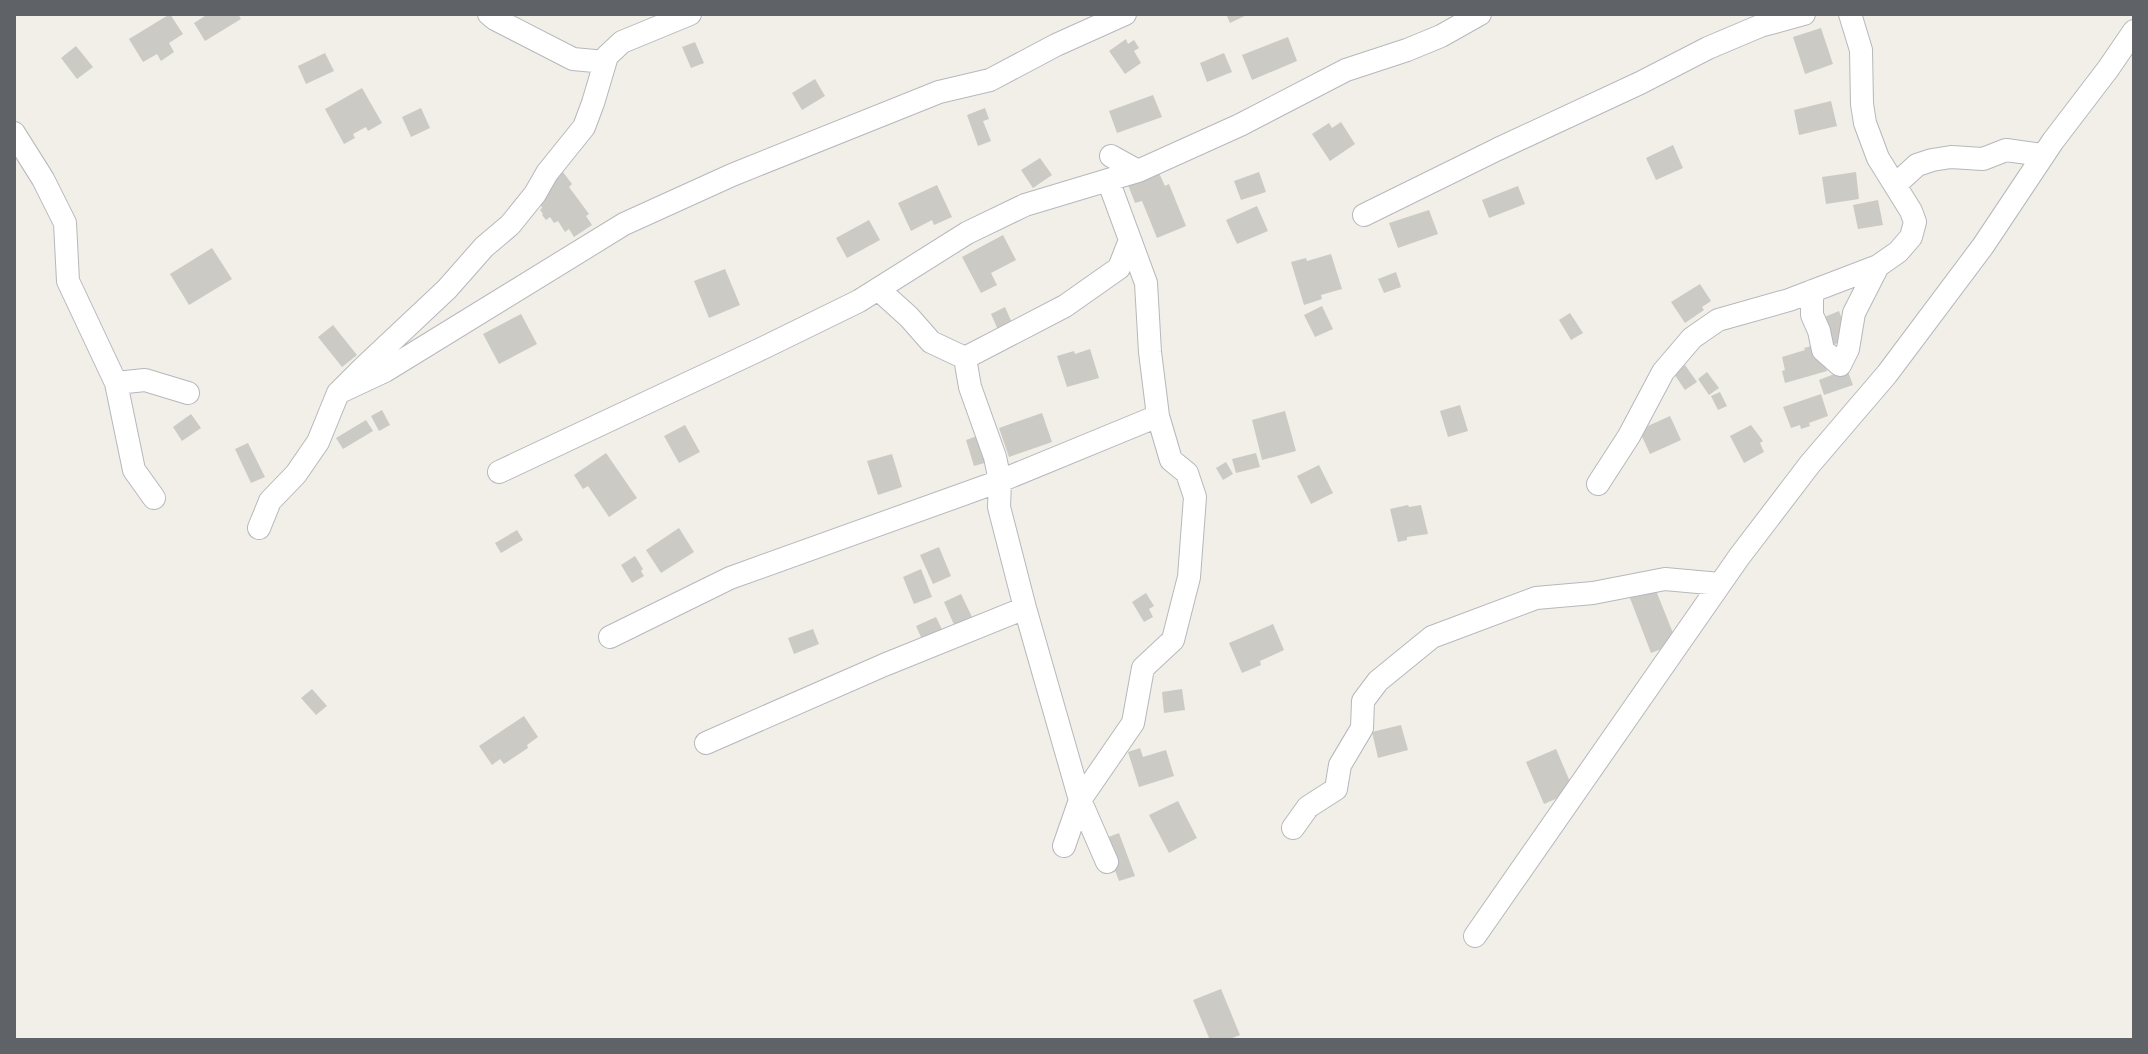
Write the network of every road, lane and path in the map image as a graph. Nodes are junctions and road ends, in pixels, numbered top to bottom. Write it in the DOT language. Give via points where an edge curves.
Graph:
graph roads {
  1 [pos="489,14"];
  2 [pos="690,14"];
  3 [pos="1125,14"];
  4 [pos="1480,14"];
  5 [pos="1804,14"];
  6 [pos="1850,14"];
  7 [pos="2134,31"];
  8 [pos="605,62"];
  9 [pos="14,133"];
  10 [pos="2043,155"];
  11 [pos="1111,156"];
  12 [pos="1138,171"];
  13 [pos="1108,180"];
  14 [pos="1895,185"];
  15 [pos="1364,215"];
  16 [pos="1130,240"];
  17 [pos="1878,266"];
  18 [pos="878,289"];
  19 [pos="1812,291"];
  20 [pos="965,358"];
  21 [pos="116,383"];
  22 [pos="188,393"];
  23 [pos="338,393"];
  24 [pos="1158,416"];
  25 [pos="499,472"];
  26 [pos="1000,481"];
  27 [pos="1598,484"];
  28 [pos="154,498"];
  29 [pos="259,528"];
  30 [pos="1720,584"];
  31 [pos="1025,608"];
  32 [pos="610,637"];
  33 [pos="706,743"];
  34 [pos="1080,800"];
  35 [pos="1293,828"];
  36 [pos="1064,846"];
  37 [pos="1107,862"];
  38 [pos="1475,936"];
  1 -- 8 [label="street" via="573,59"];
  2 -- 8 [label="street" via="622,42"];
  3 -- 23 [label="street" via="990,80 925,97 624,224 385,371"];
  4 -- 12 [label="street" via="1441,36 1346,70"];
  5 -- 15 [label="street" via="1708,48"];
  6 -- 14 [label="street" via="1861,50 1865,123"];
  7 -- 10 [label="street"];
  8 -- 23 [label="street" via="584,127 510,225"];
  9 -- 21 [label="street" via="65,223 68,281"];
  10 -- 14 [label="street" via="2006,150 1983,159 1932,160 1917,165"];
  10 -- 30 [label="street" via="1887,374 1810,464"];
  11 -- 12 [label="street"];
  12 -- 13 [label="street"];
  13 -- 16 [label="street"];
  13 -- 18 [label="street" via="1025,205 978,227"];
  14 -- 17 [label="street" via="1915,222 1911,237"];
  16 -- 20 [label="street" via="1119,268 1065,306"];
  16 -- 24 [label="street" via="1146,283"];
  17 -- 19 [label="street"];
  17 -- 19 [label="street" via="1854,313 1840,365 1823,350 1812,315"];
  18 -- 20 [label="street" via="931,342"];
  18 -- 25 [label="street"];
  19 -- 27 [label="street" via="1718,320 1692,338 1663,372"];
  20 -- 26 [label="street"];
  21 -- 22 [label="street" via="145,380"];
  21 -- 28 [label="street" via="134,470"];
  23 -- 29 [label="street" via="318,442 270,501"];
  24 -- 26 [label="street"];
  24 -- 34 [label="street" via="1171,460 1187,473 1195,497 1189,577 1173,640 1143,668 1133,723"];
  26 -- 31 [label="street" via="999,507"];
  26 -- 32 [label="street" via="730,578"];
  30 -- 35 [label="street" via="1665,579 1536,598 1432,637 1378,681 1363,701 1362,728 1340,765 1336,789 1308,807"];
  30 -- 38 [label="street"];
  31 -- 33 [label="street"];
  31 -- 34 [label="street"];
  34 -- 36 [label="street"];
  34 -- 37 [label="street"];
}
